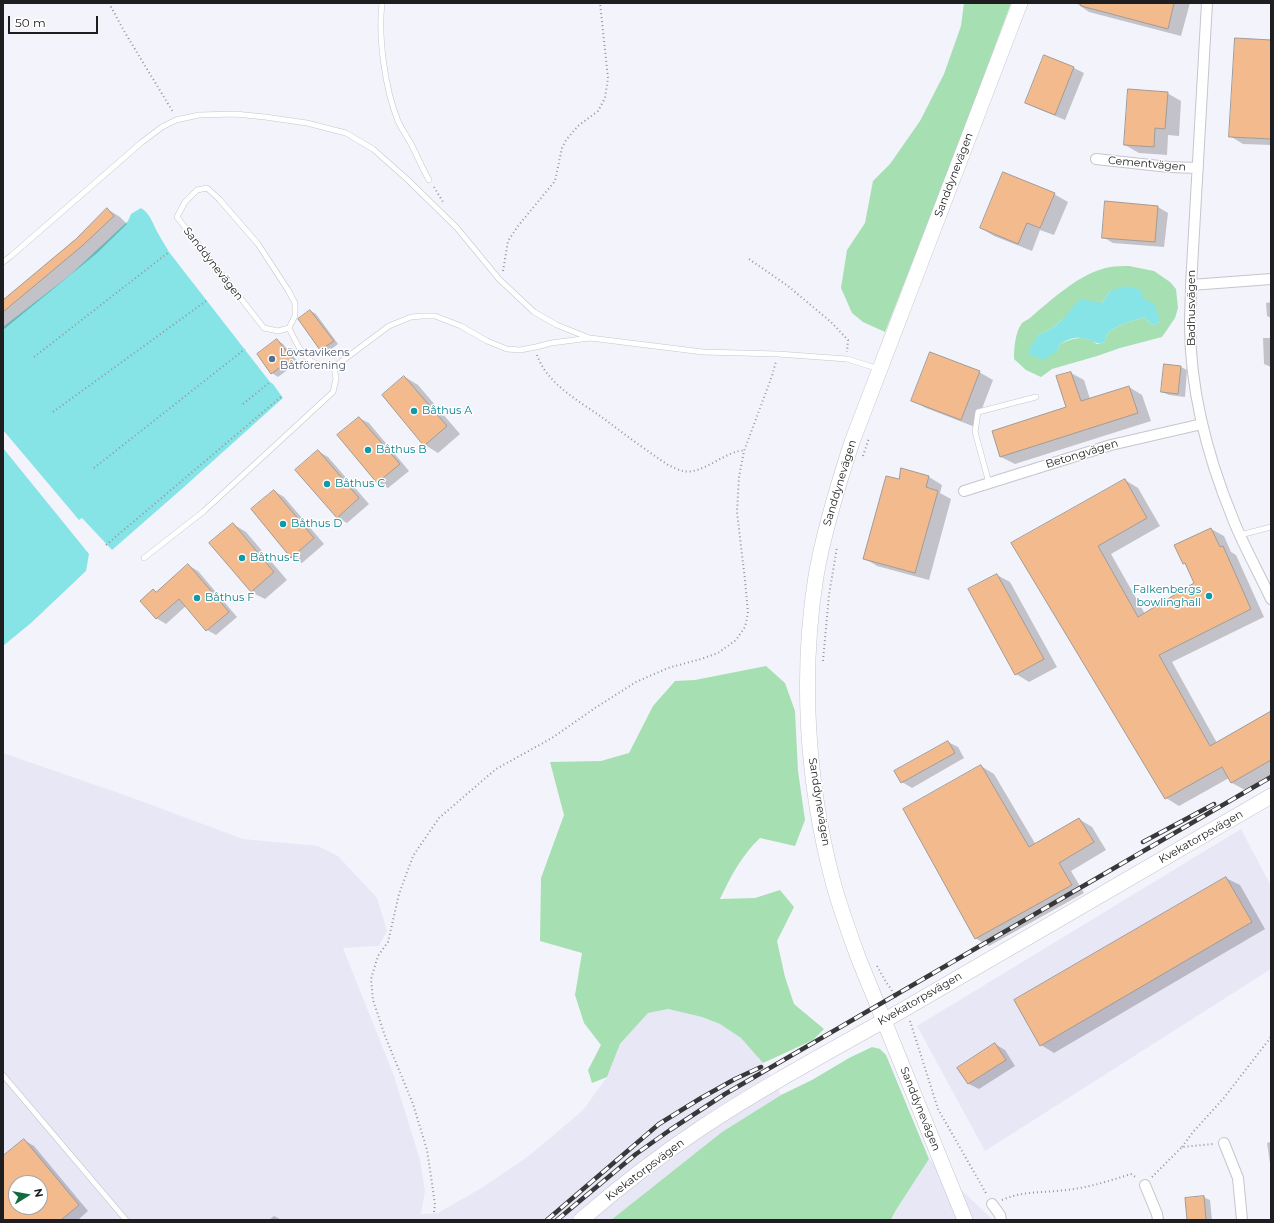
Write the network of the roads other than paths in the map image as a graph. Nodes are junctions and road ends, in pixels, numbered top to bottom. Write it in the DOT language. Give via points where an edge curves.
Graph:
graph roads {
  1 [pos="382,3"];
  2 [pos="1020,3"];
  3 [pos="1207,3"];
  4 [pos="1096,159"];
  5 [pos="1198,168"];
  6 [pos="430,180"];
  7 [pos="3,262"];
  8 [pos="1271,279"];
  9 [pos="1191,284"];
  10 [pos="289,328"];
  11 [pos="590,338"];
  12 [pos="334,366"];
  13 [pos="880,370"];
  14 [pos="1036,397"];
  15 [pos="1202,424"];
  16 [pos="989,483"];
  17 [pos="964,491"];
  18 [pos="1271,527"];
  19 [pos="1240,535"];
  20 [pos="144,558"];
  21 [pos="1271,599"];
  22 [pos="1271,796"];
  23 [pos="884,1021"];
  24 [pos="3,1075"];
  25 [pos="1224,1143"];
  26 [pos="1144,1184"];
  27 [pos="992,1204"];
  28 [pos="126,1220"];
  29 [pos="582,1220"];
  30 [pos="965,1220"];
  31 [pos="1001,1220"];
  32 [pos="1158,1220"];
  33 [pos="1242,1220"];
  1 -- 6 [label="lane" via="382,37 390,95 398,121"];
  2 -- 13 [label="street, Sanddynevägen"];
  3 -- 5 [label="street, Badhusvägen"];
  4 -- 5 [label="street, Cementvägen"];
  5 -- 9 [label="street, Badhusvägen"];
  7 -- 11 [label="lane" via="142,142 176,120 199,115 235,114 307,123 346,133 373,149 456,228 499,279 534,312 557,325"];
  8 -- 9 [label="street"];
  9 -- 15 [label="street, Badhusvägen" via="1190,325"];
  10 -- 10 [label="lane, Sanddynevägen" via="278,331 264,328 177,217 185,202 197,190 207,188 258,244 295,303 295,316"];
  10 -- 12 [label="lane" via="310,362 324,367"];
  11 -- 12 [label="lane" via="520,350 508,349 435,316 411,317 389,326"];
  11 -- 13 [label="lane" via="703,352 847,359"];
  12 -- 20 [label="lane" via="336,379 333,392 204,511"];
  13 -- 23 [label="street, Sanddynevägen" via="839,480 816,576 810,626 808,720 821,829 833,882"];
  14 -- 16 [label="lane" via="978,412 975,432"];
  15 -- 16 [label="street, Betongvägen" via="1111,444"];
  15 -- 19 [label="street, Badhusvägen" via="1215,469"];
  16 -- 17 [label="street, Betongvägen"];
  18 -- 19 [label="lane"];
  19 -- 21 [label="street, Badhusvägen"];
  22 -- 23 [label="street, Kvekatorpsvägen"];
  23 -- 29 [label="street, Kvekatorpsvägen" via="800,1067 701,1128 673,1147"];
  23 -- 30 [label="street, Sanddynevägen"];
  24 -- 28 [label="lane"];
  25 -- 33 [label="street" via="1238,1178"];
  26 -- 32 [label="street"];
  27 -- 31 [label="street"];
}
